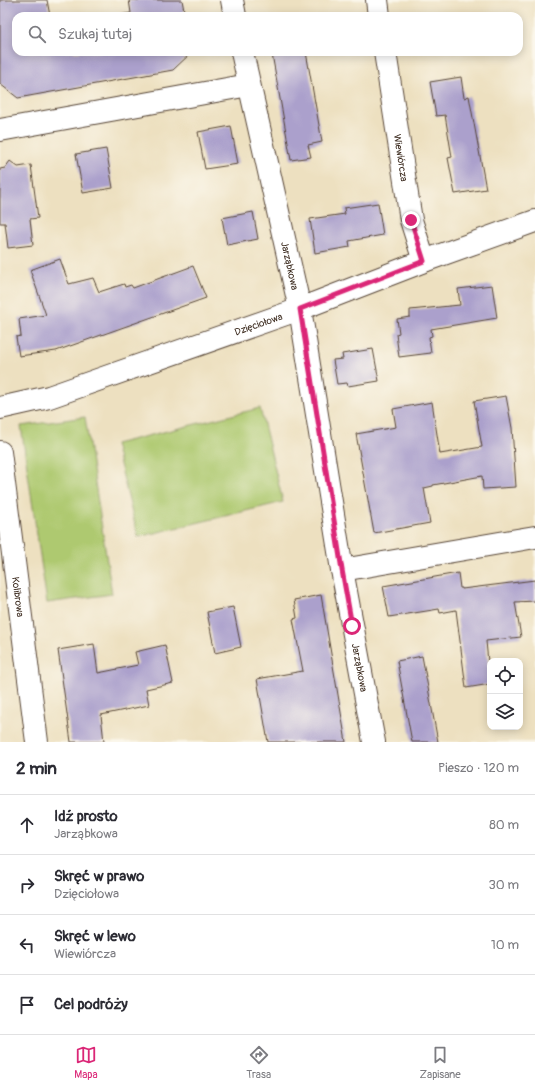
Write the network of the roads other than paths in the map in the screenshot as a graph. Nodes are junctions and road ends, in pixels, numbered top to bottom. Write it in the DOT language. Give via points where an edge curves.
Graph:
graph roads {
  1 [pos="232,0"];
  2 [pos="377,0"];
  3 [pos="234,12"];
  4 [pos="378,12"];
  5 [pos="243,56"];
  6 [pos="386,56"];
  7 [pos="248,85"];
  8 [pos="0,130"];
  9 [pos="535,221"];
  10 [pos="424,261"];
  11 [pos="300,309"];
  12 [pos="0,408"];
  13 [pos="0,452"];
  14 [pos="535,537"];
  15 [pos="342,570"];
  16 [pos="38,742"];
  17 [pos="374,742"];
  1 -- 3 [label="street"];
  2 -- 4 [label="street"];
  5 -- 7 [label="street, Jarząbkowa"];
  6 -- 10 [label="street, Wiewiórcza" via="411,220"];
  7 -- 8 [label="street"];
  7 -- 11 [label="street, Jarząbkowa"];
  9 -- 10 [label="street, Dzięciołowa"];
  10 -- 11 [label="street, Dzięciołowa"];
  11 -- 12 [label="street, Dzięciołowa" via="49,397"];
  11 -- 15 [label="street, Jarząbkowa"];
  13 -- 16 [label="street, Kolibrowa"];
  14 -- 15 [label="street"];
  15 -- 17 [label="street, Jarząbkowa"];
}
